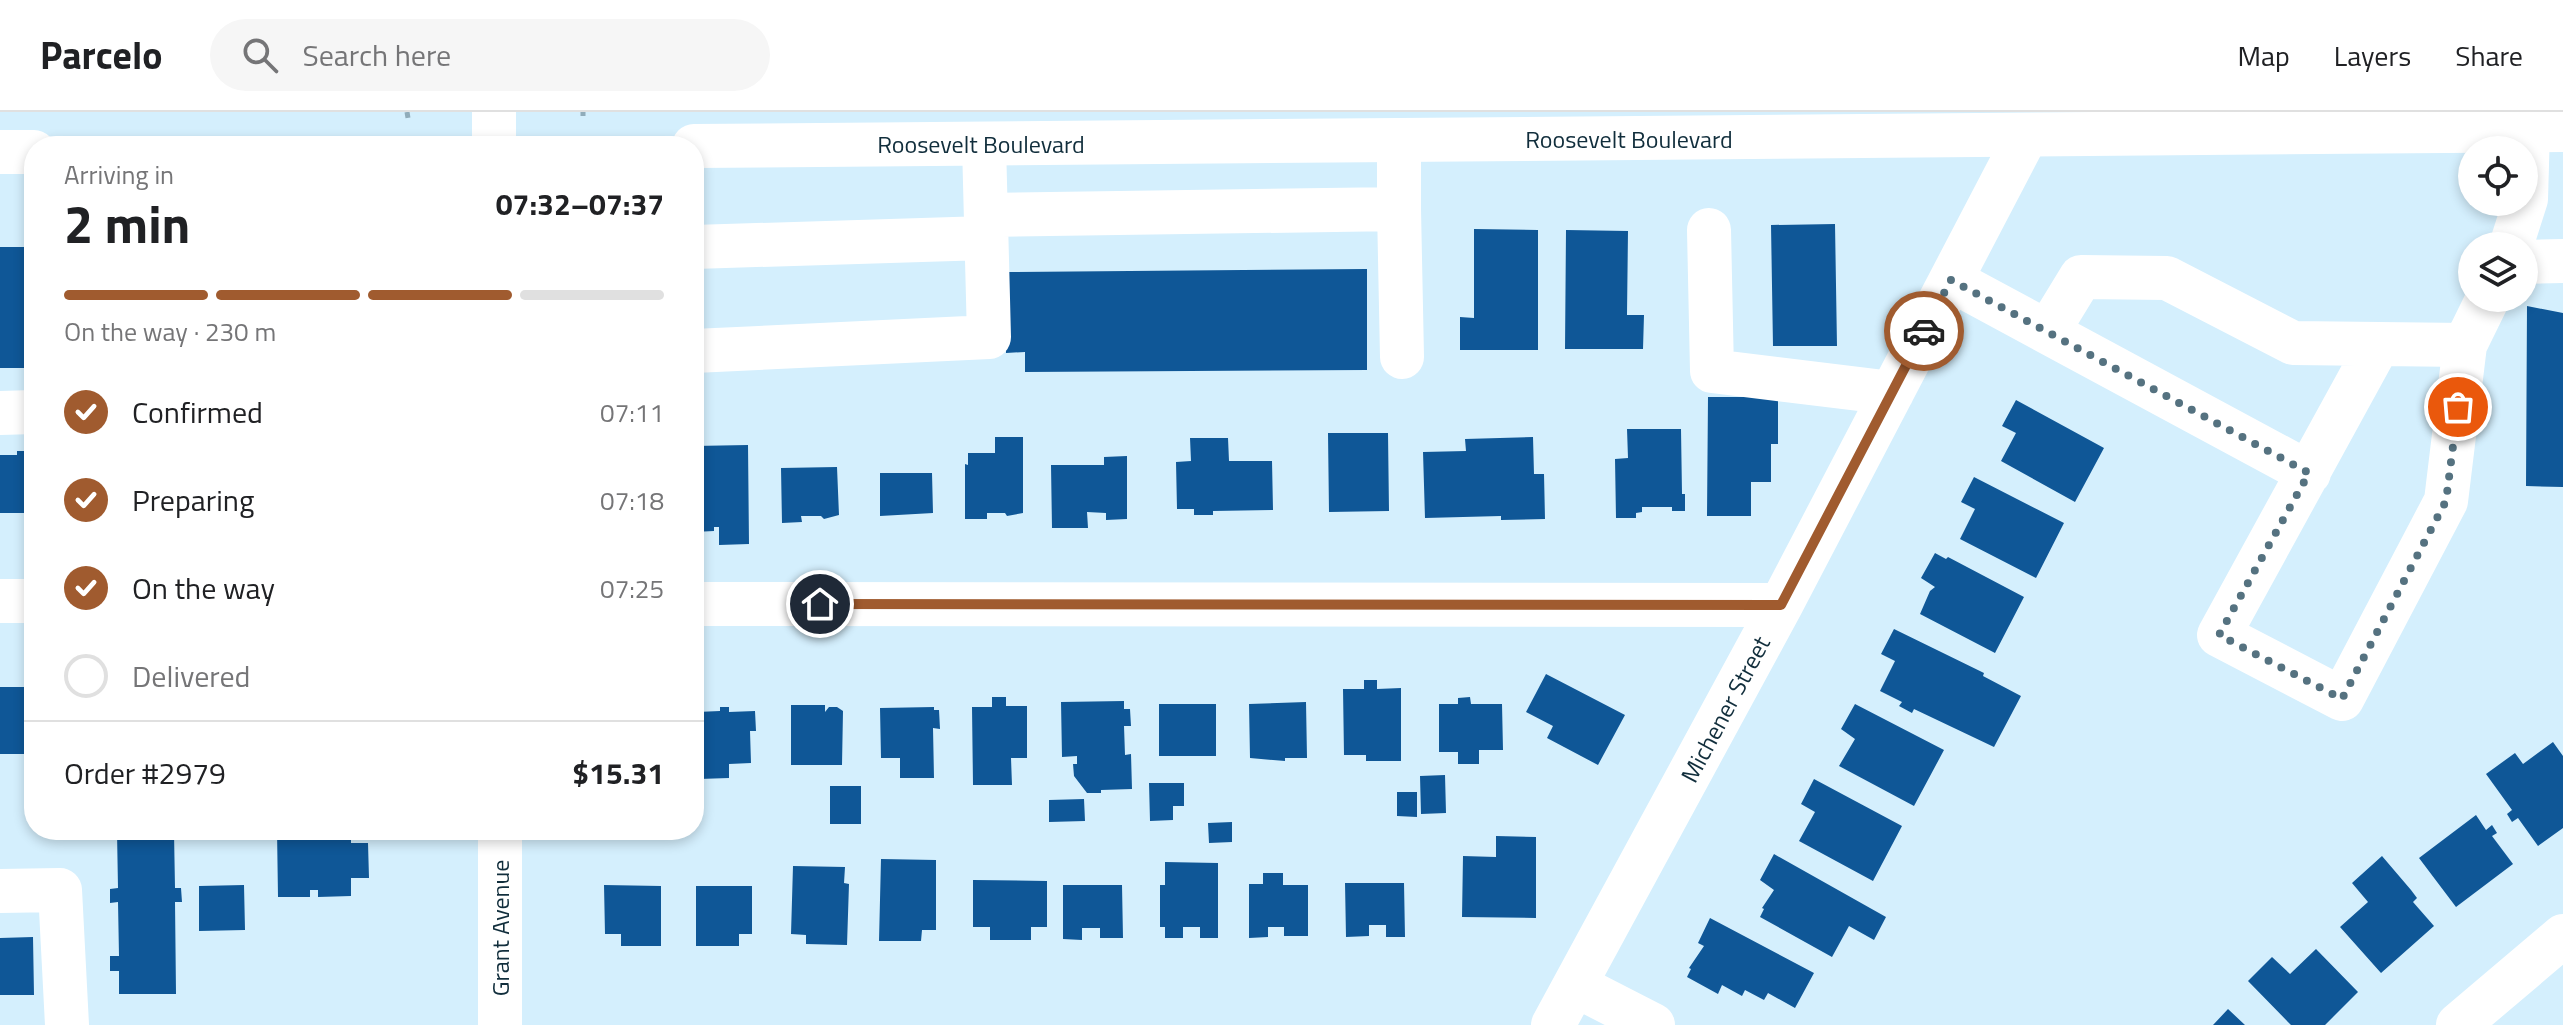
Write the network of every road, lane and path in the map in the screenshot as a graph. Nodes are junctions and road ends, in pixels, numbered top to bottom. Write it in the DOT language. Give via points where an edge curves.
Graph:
graph roads {
  1 [pos="494,112"];
  2 [pos="1665,112"];
  3 [pos="2546,130"];
  4 [pos="494,136"];
  5 [pos="2026,136"];
  6 [pos="1550,140"];
  7 [pos="1399,141"];
  8 [pos="984,144"];
  9 [pos="704,146"];
  10 [pos="0,152"];
  11 [pos="24,152"];
  12 [pos="1399,209"];
  13 [pos="986,227"];
  14 [pos="1709,230"];
  15 [pos="2515,232"];
  16 [pos="704,246"];
  17 [pos="2563,261"];
  18 [pos="2538,262"];
  19 [pos="1951,280"];
  20 [pos="2481,312"];
  21 [pos="2048,331"];
  22 [pos="2378,345"];
  23 [pos="2465,345"];
  24 [pos="704,351"];
  25 [pos="1402,357"];
  26 [pos="1892,393"];
  27 [pos="24,412"];
  28 [pos="0,413"];
  29 [pos="2309,473"];
  30 [pos="0,601"];
  31 [pos="24,601"];
  32 [pos="704,604"];
  33 [pos="1781,605"];
  34 [pos="500,840"];
  35 [pos="0,891"];
  36 [pos="2563,936"];
  37 [pos="1575,985"];
  38 [pos="67,1025"];
  39 [pos="500,1025"];
  40 [pos="1553,1025"];
  41 [pos="1653,1025"];
  42 [pos="2458,1025"];
  1 -- 4 [label="main road"];
  2 -- 6 [label="main road"];
  3 -- 5 [label="main road, Roosevelt Boulevard"];
  3 -- 15 [label="main road"];
  5 -- 6 [label="main road, Roosevelt Boulevard"];
  5 -- 19 [label="main road, Michener Street"];
  6 -- 7 [label="main road, Roosevelt Boulevard"];
  7 -- 8 [label="main road, Roosevelt Boulevard"];
  7 -- 12 [label="main road"];
  8 -- 9 [label="main road, Roosevelt Boulevard"];
  8 -- 13 [label="main road"];
  10 -- 11 [label="main road"];
  12 -- 13 [label="main road"];
  12 -- 25 [label="main road"];
  13 -- 16 [label="main road"];
  13 -- 24 [label="main road" via="989,337"];
  14 -- 26 [label="main road" via="1712,371"];
  17 -- 18 [label="main road"];
  19 -- 21 [label="main road"];
  19 -- 26 [label="main road, Michener Street"];
  20 -- 23 [label="main road"];
  21 -- 22 [label="main road" via="2081,277 2167,278 2293,343"];
  21 -- 29 [label="main road"];
  22 -- 23 [label="main road"];
  22 -- 29 [label="main road"];
  23 -- 29 [label="main road" via="2446,501 2342,699 2219,635"];
  26 -- 33 [label="main road, Michener Street"];
  27 -- 28 [label="main road"];
  30 -- 31 [label="main road"];
  32 -- 33 [label="main road"];
  33 -- 37 [label="main road, Michener Street"];
  34 -- 39 [label="main road, Grant Avenue"];
  35 -- 38 [label="main road" via="60,890"];
  36 -- 42 [label="main road"];
  37 -- 40 [label="main road, Michener Street"];
  37 -- 41 [label="main road"];
}
